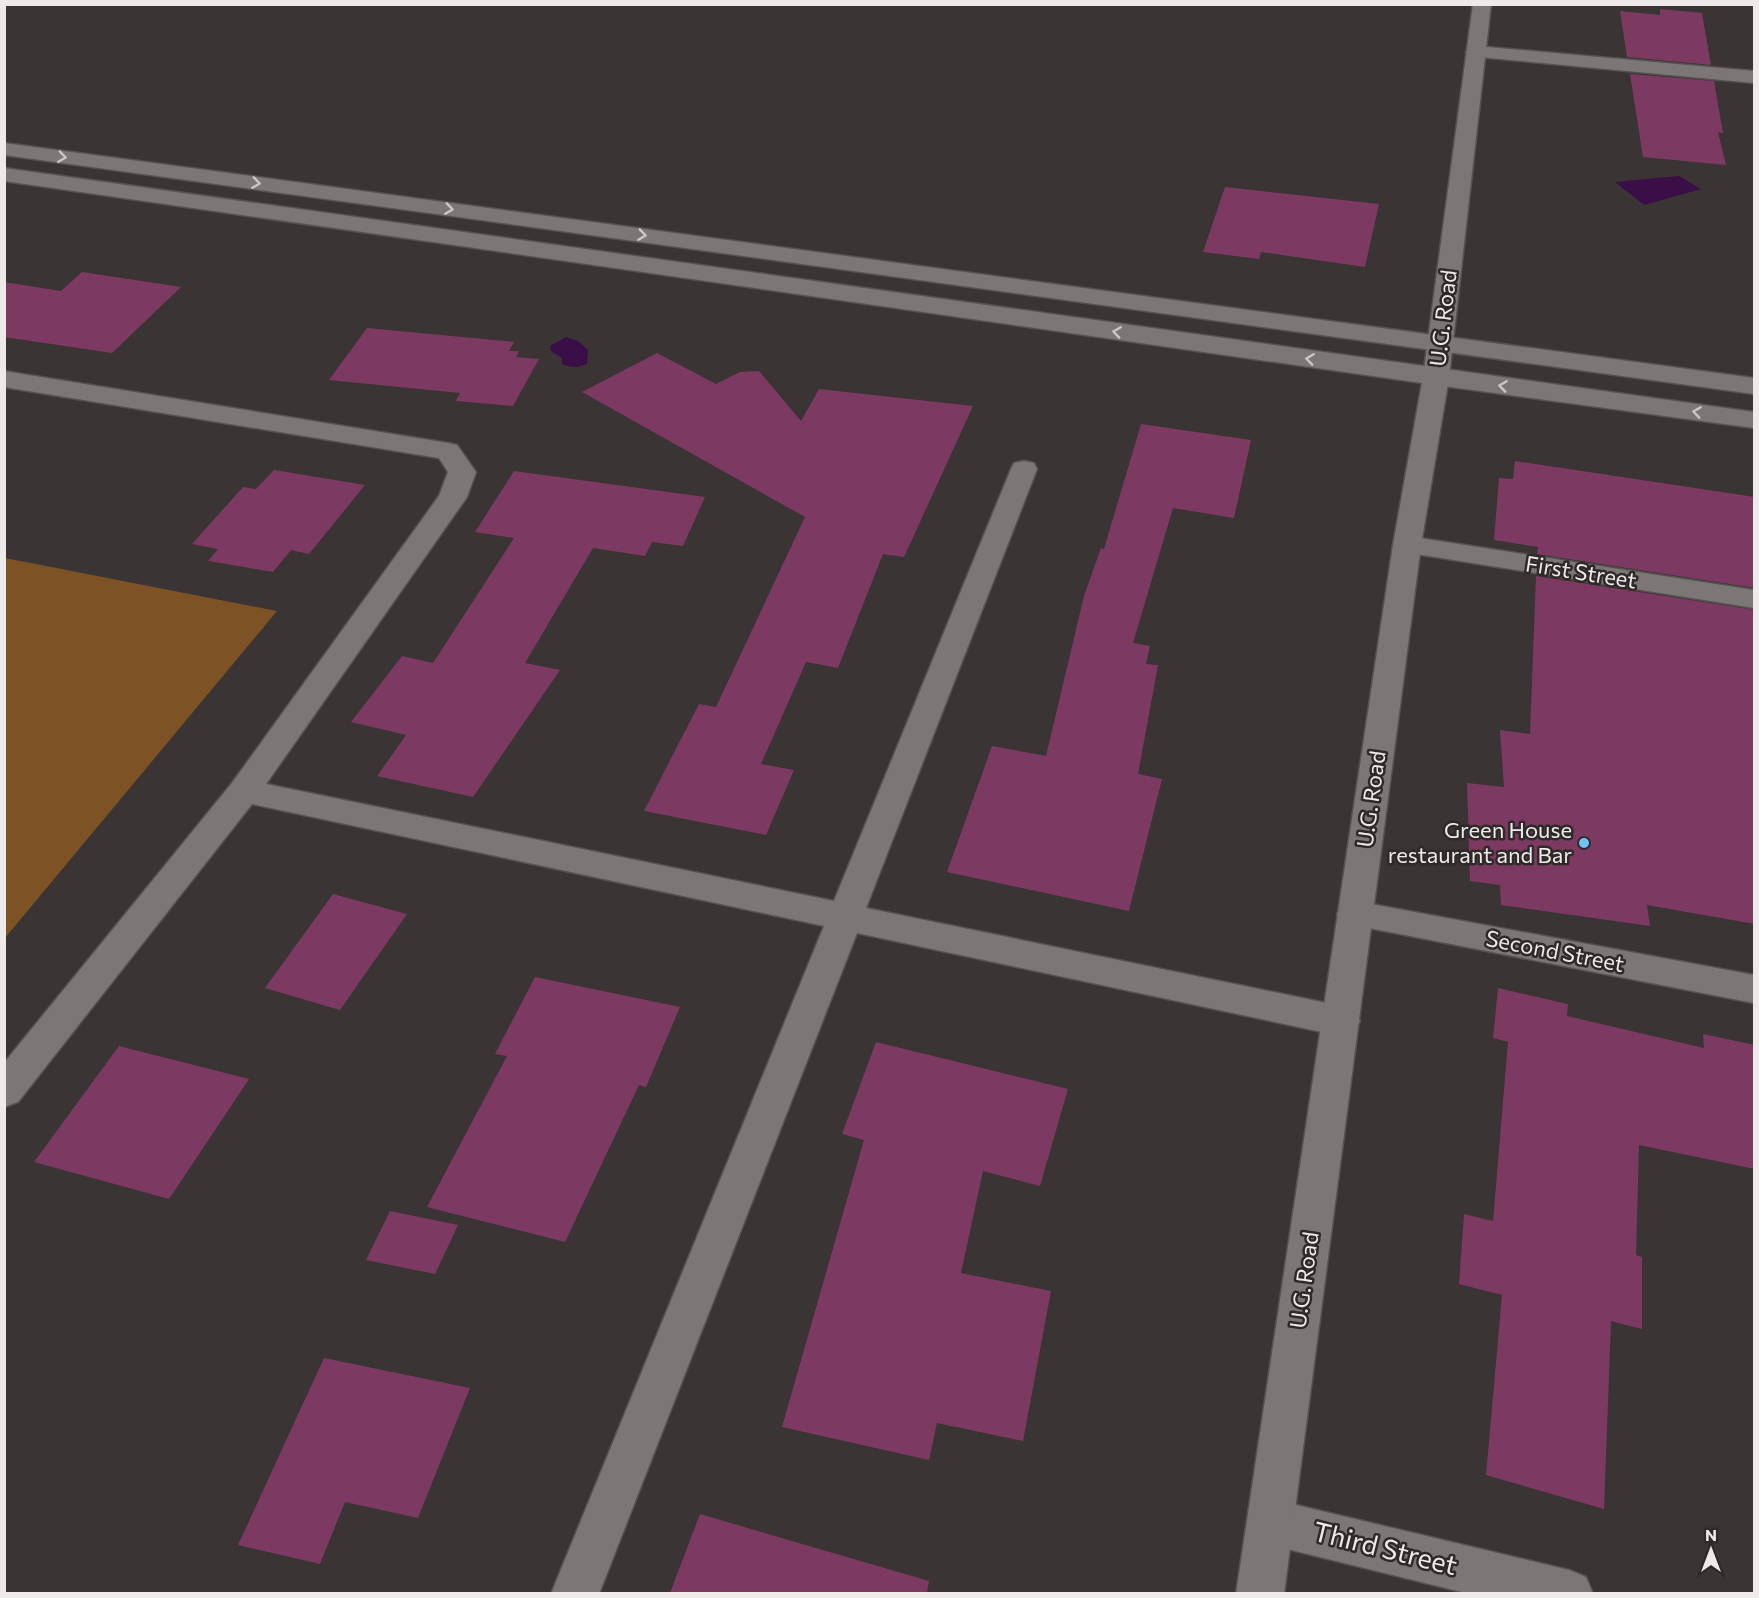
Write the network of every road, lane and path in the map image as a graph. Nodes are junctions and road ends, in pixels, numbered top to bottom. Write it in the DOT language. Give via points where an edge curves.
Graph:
graph roads {
  1 [pos="1482,4"];
  2 [pos="1476,52"];
  3 [pos="1755,77"];
  4 [pos="4,149"];
  5 [pos="4,174"];
  6 [pos="1438,360"];
  7 [pos="4,379"];
  8 [pos="1755,386"];
  9 [pos="1755,420"];
  10 [pos="1024,469"];
  11 [pos="1407,545"];
  12 [pos="1755,598"];
  13 [pos="244,791"];
  14 [pos="1355,914"];
  15 [pos="844,917"];
  16 [pos="1755,989"];
  17 [pos="1341,1021"];
  18 [pos="4,1091"];
  19 [pos="1270,1522"];
  20 [pos="575,1593"];
  21 [pos="1260,1593"];
  22 [pos="1569,1593"];
  1 -- 2 [label="street, U.G. Road"];
  2 -- 3 [label="street"];
  2 -- 6 [label="street, U.G. Road"];
  4 -- 6 [label="street, one-way"];
  6 -- 5 [label="street, one-way"];
  6 -- 8 [label="street"];
  9 -- 6 [label="street, one-way"];
  6 -- 11 [label="street, U.G. Road"];
  7 -- 13 [label="street" via="448,451 462,472 453,497"];
  10 -- 15 [label="street"];
  11 -- 12 [label="street, First Street"];
  11 -- 14 [label="street, U.G. Road"];
  13 -- 15 [label="street"];
  13 -- 18 [label="street"];
  14 -- 16 [label="street, Second Street"];
  14 -- 17 [label="street, U.G. Road"];
  15 -- 17 [label="street"];
  15 -- 20 [label="street"];
  17 -- 19 [label="street, U.G. Road"];
  19 -- 21 [label="street, U.G. Road"];
  19 -- 22 [label="street, Third Street"];
}
